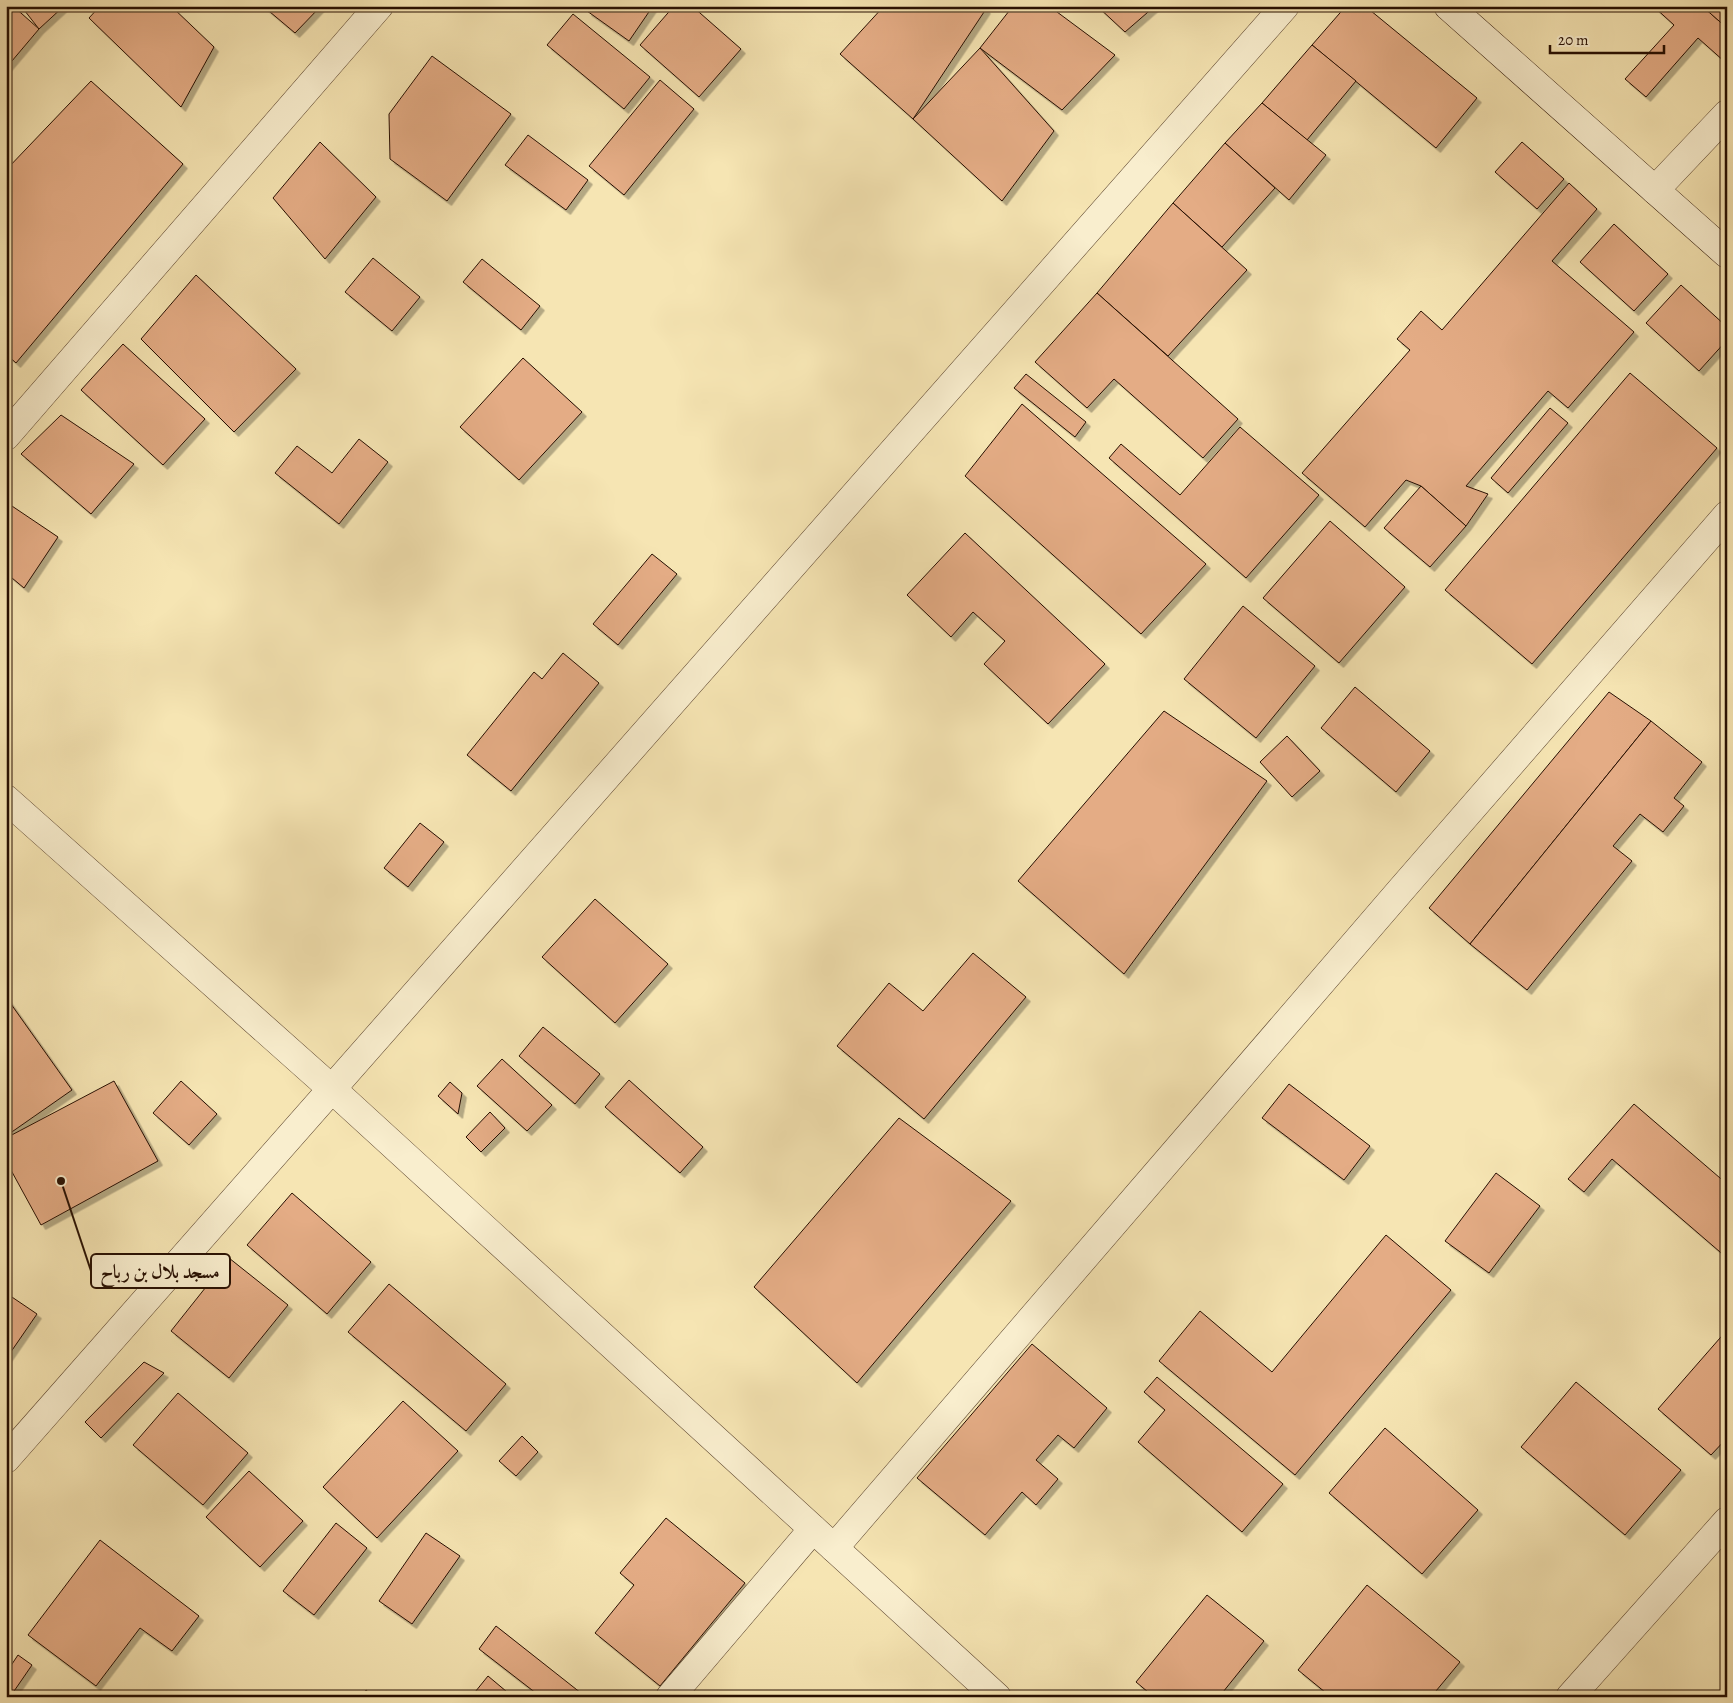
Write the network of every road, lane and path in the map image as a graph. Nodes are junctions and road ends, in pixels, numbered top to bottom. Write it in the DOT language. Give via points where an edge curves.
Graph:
graph roads {
  1 [pos="379,6"];
  2 [pos="1285,6"];
  3 [pos="1448,6"];
  4 [pos="1727,114"];
  5 [pos="1655,190"];
  6 [pos="1727,254"];
  7 [pos="6,436"];
  8 [pos="1727,516"];
  9 [pos="6,799"];
  10 [pos="333,1090"];
  11 [pos="6,1459"];
  12 [pos="1727,1521"];
  13 [pos="813,1529"];
  14 [pos="834,1548"];
  15 [pos="670,1697"];
  16 [pos="998,1697"];
  17 [pos="1570,1697"];
  1 -- 7 [label="street"];
  2 -- 10 [label="street"];
  3 -- 5 [label="street"];
  4 -- 5 [label="street"];
  5 -- 6 [label="street"];
  8 -- 14 [label="street"];
  9 -- 10 [label="street"];
  10 -- 11 [label="street"];
  10 -- 13 [label="street"];
  12 -- 17 [label="street"];
  13 -- 14 [label="street"];
  13 -- 15 [label="street"];
  14 -- 16 [label="street"];
}
